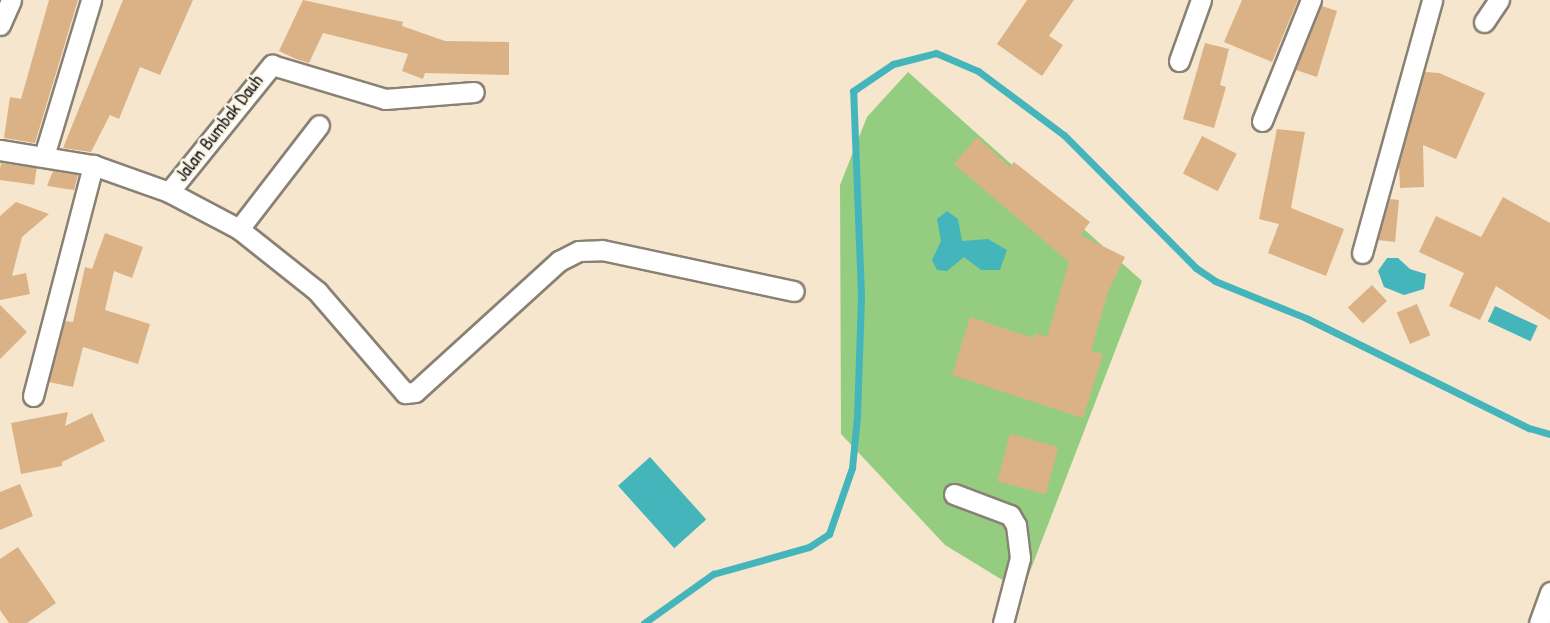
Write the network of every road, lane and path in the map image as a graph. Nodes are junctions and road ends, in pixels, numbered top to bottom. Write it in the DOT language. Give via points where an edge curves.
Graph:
graph roads {
  1 [pos="11,0"];
  2 [pos="92,0"];
  3 [pos="1201,0"];
  4 [pos="1311,0"];
  5 [pos="1432,0"];
  6 [pos="1499,0"];
  7 [pos="1484,22"];
  8 [pos="0,25"];
  9 [pos="1179,61"];
  10 [pos="474,92"];
  11 [pos="1262,121"];
  12 [pos="318,125"];
  13 [pos="0,150"];
  14 [pos="44,156"];
  15 [pos="93,165"];
  16 [pos="169,192"];
  17 [pos="239,229"];
  18 [pos="1362,253"];
  19 [pos="794,291"];
  20 [pos="33,396"];
  21 [pos="954,494"];
  22 [pos="1550,592"];
  23 [pos="1003,623"];
  24 [pos="1539,623"];
  1 -- 8 [label="street"];
  2 -- 14 [label="street"];
  3 -- 9 [label="street"];
  4 -- 11 [label="street"];
  5 -- 18 [label="street"];
  6 -- 7 [label="street"];
  10 -- 16 [label="street, Jalan Bumbak Dauh" via="385,99 272,65"];
  12 -- 17 [label="street"];
  13 -- 14 [label="street, Jalan Bumbak Dauh"];
  14 -- 15 [label="street, Jalan Bumbak Dauh"];
  15 -- 16 [label="street, Jalan Bumbak Dauh"];
  15 -- 20 [label="street"];
  16 -- 17 [label="street, Jalan Bumbak Dauh"];
  17 -- 19 [label="street, Jalan Bumbak Dauh" via="317,290 405,393 415,392 558,261 579,251 602,250"];
  21 -- 23 [label="street" via="1010,515 1016,525 1020,558"];
  22 -- 24 [label="street"];
}
